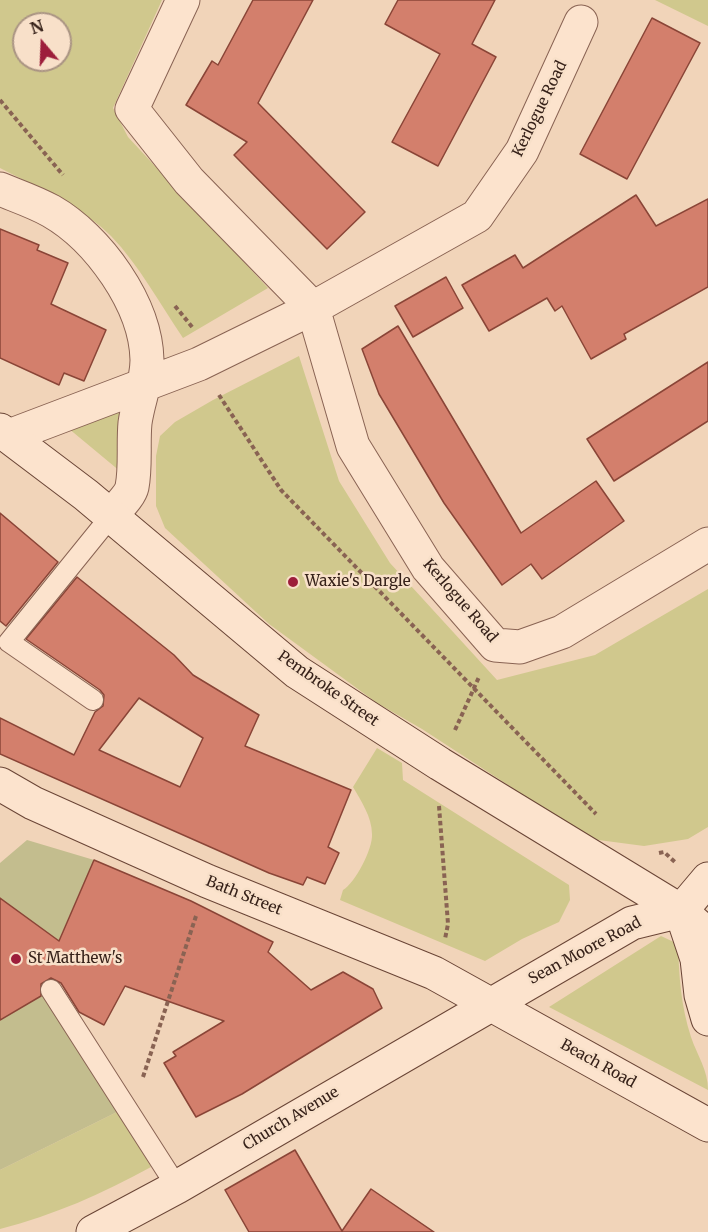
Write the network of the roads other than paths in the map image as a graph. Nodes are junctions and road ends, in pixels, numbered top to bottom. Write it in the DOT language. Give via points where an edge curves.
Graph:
graph roads {
  1 [pos="183,0"];
  2 [pos="581,22"];
  3 [pos="0,189"];
  4 [pos="313,308"];
  5 [pos="145,387"];
  6 [pos="5,433"];
  7 [pos="111,516"];
  8 [pos="708,544"];
  9 [pos="93,700"];
  10 [pos="0,784"];
  11 [pos="708,879"];
  12 [pos="681,911"];
  13 [pos="708,934"];
  14 [pos="51,990"];
  15 [pos="488,1005"];
  16 [pos="708,1019"];
  17 [pos="708,1125"];
  18 [pos="177,1187"];
  19 [pos="93,1232"];
  1 -- 4 [label="main road, Kerlogue Road" via="132,109 189,181"];
  2 -- 4 [label="main road, Kerlogue Road" via="522,151 477,216"];
  3 -- 5 [label="main road" via="51,211 100,251 125,290 139,324 147,358"];
  4 -- 5 [label="main road, Kerlogue Road"];
  4 -- 8 [label="main road, Kerlogue Road" via="353,447 428,568 495,645 520,647 562,632"];
  5 -- 6 [label="main road, Kerlogue Road"];
  5 -- 7 [label="main road" via="136,418 132,489"];
  6 -- 7 [label="main road, Pembroke Street"];
  7 -- 9 [label="lane" via="9,642"];
  7 -- 12 [label="main road, Pembroke Street" via="297,672"];
  10 -- 15 [label="main road, Bath Street" via="33,803 207,881 434,973"];
  11 -- 12 [label="main road"];
  12 -- 13 [label="main road"];
  12 -- 15 [label="main road, Sean Moore Road" via="632,923"];
  12 -- 16 [label="main road" via="697,959"];
  14 -- 18 [label="lane"];
  15 -- 17 [label="main road, Beach Road"];
  15 -- 18 [label="main road, Church Avenue"];
  18 -- 19 [label="main road, Church Avenue"];
}
